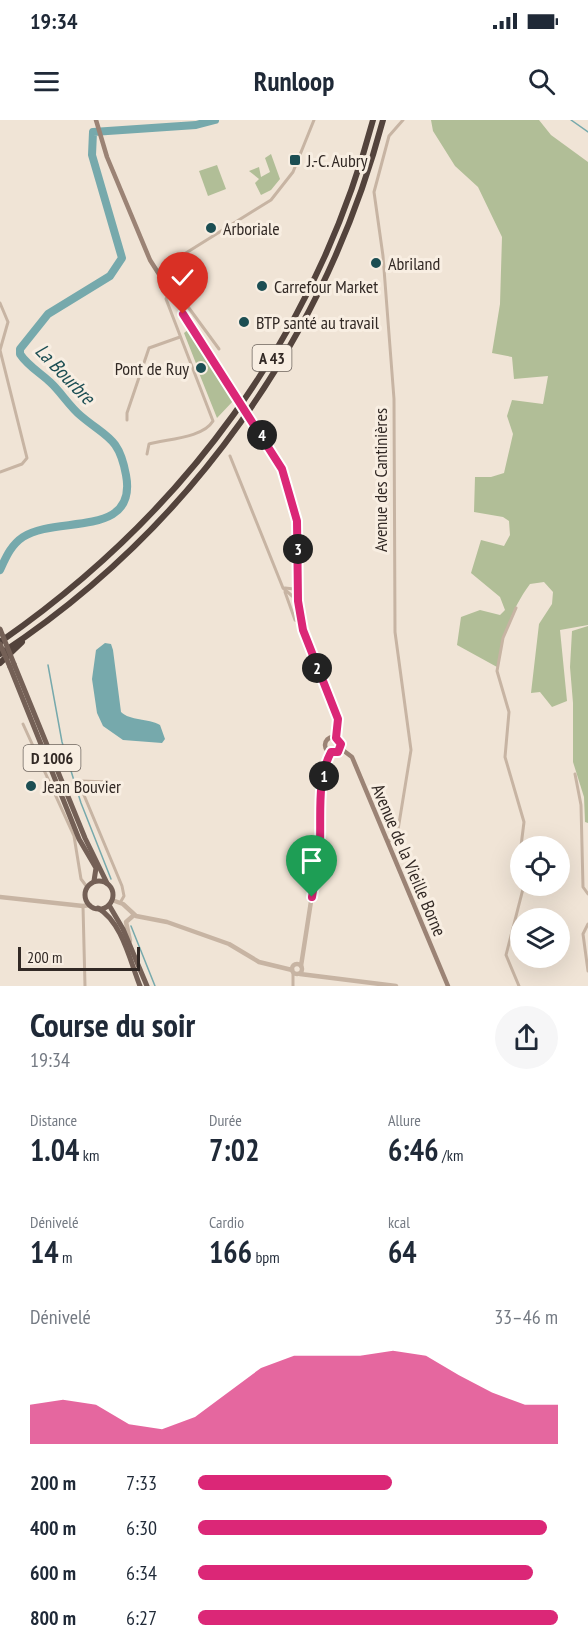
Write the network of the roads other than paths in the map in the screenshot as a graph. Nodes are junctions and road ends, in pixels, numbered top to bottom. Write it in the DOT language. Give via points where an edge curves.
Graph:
graph roads {
  1 [pos="314,120"];
  2 [pos="373,120"];
  3 [pos="383,120"];
  4 [pos="403,120"];
  5 [pos="97,121"];
  6 [pos="156,272"];
  7 [pos="169,292"];
  8 [pos="175,302"];
  9 [pos="0,303"];
  10 [pos="180,337"];
  11 [pos="219,350"];
  12 [pos="128,420"];
  13 [pos="147,454"];
  14 [pos="230,456"];
  15 [pos="0,472"];
  16 [pos="298,583"];
  17 [pos="283,588"];
  18 [pos="298,601"];
  19 [pos="516,608"];
  20 [pos="302,623"];
  21 [pos="0,629"];
  22 [pos="29,635"];
  23 [pos="0,643"];
  24 [pos="0,654"];
  25 [pos="0,663"];
  26 [pos="12,666"];
  27 [pos="23,724"];
  28 [pos="336,738"];
  29 [pos="340,748"];
  30 [pos="331,752"];
  31 [pos="575,774"];
  32 [pos="109,782"];
  33 [pos="522,836"];
  34 [pos="388,842"];
  35 [pos="94,881"];
  36 [pos="107,883"];
  37 [pos="87,888"];
  38 [pos="588,894"];
  39 [pos="521,896"];
  40 [pos="0,897"];
  41 [pos="110,903"];
  42 [pos="120,903"];
  43 [pos="90,905"];
  44 [pos="83,906"];
  45 [pos="98,908"];
  46 [pos="134,915"];
  47 [pos="588,924"];
  48 [pos="136,958"];
  49 [pos="297,969"];
  50 [pos="588,971"];
  51 [pos="388,985"];
  52 [pos="86,986"];
  53 [pos="140,986"];
  54 [pos="147,986"];
  55 [pos="293,986"];
  56 [pos="396,986"];
  57 [pos="448,986"];
  58 [pos="519,986"];
  1 -- 6 [label="street" via="293,172 271,200"];
  2 -- 23 [label="highway, A 43" via="351,191 309,292 282,341 212,446 138,530"];
  3 -- 22 [label="highway, A 43" via="340,249 290,348 258,399 220,451 145,538"];
  4 -- 34 [label="street, Avenue des Cantinières" via="389,136 374,192 384,256 394,399 395,632 411,750 397,836"];
  5 -- 6 [label="main road, Avenue de la Vieille Borne" via="141,242"];
  6 -- 7 [label="main road, Avenue de la Vieille Borne"];
  7 -- 8 [label="main road, Avenue de la Vieille Borne"];
  7 -- 10 [label="street" via="166,299"];
  8 -- 11 [label="street" via="186,304"];
  8 -- 16 [label="main road, Avenue de la Vieille Borne, bridge" via="282,469 297,521"];
  9 -- 15 [label="street" via="9,322 0,350 27,458 22,464"];
  10 -- 12 [label="street" via="149,348"];
  10 -- 13 [label="street" via="213,421 199,432 149,444"];
  14 -- 17 [label="street"];
  16 -- 17 [label="street" via="294,589"];
  16 -- 18 [label="main road, Avenue de la Vieille Borne"];
  17 -- 18 [label="street"];
  17 -- 20 [label="street" via="296,620"];
  18 -- 20 [label="main road, Avenue de la Vieille Borne"];
  19 -- 33 [label="street" via="497,671 509,712 505,757 524,822"];
  20 -- 28 [label="main road, Avenue de la Vieille Borne" via="306,643 338,719"];
  21 -- 26 [label="main road, D 1006, bridge"];
  22 -- 24 [label="highway, A 43"];
  22 -- 25 [label="highway"];
  23 -- 26 [label="main road, D 1006, bridge"];
  26 -- 35 [label="main road, D 1006" via="79,838 96,868"];
  26 -- 36 [label="main road, D 1006"];
  27 -- 37 [label="street" via="74,836 81,879"];
  28 -- 29 [label="main road, Avenue de la Vieille Borne"];
  28 -- 30 [label="main road, Avenue de la Vieille Borne" via="326,743"];
  29 -- 30 [label="main road"];
  29 -- 34 [label="main road, Avenue de la Vieille Borne" via="352,756"];
  30 -- 49 [label="street" via="323,783 320,843"];
  31 -- 38 [label="street" via="581,805 583,887"];
  32 -- 42 [label="street" via="81,781 81,788 122,886 124,896"];
  34 -- 57 [label="main road, Avenue de la Vieille Borne"];
  35 -- 36 [label="main road"];
  35 -- 37 [label="main road"];
  36 -- 41 [label="main road" via="112,890"];
  37 -- 43 [label="main road" via="85,895"];
  39 -- 58 [label="street" via="506,955"];
  40 -- 44 [label="street"];
  41 -- 42 [label="street"];
  41 -- 45 [label="main road"];
  41 -- 48 [label="main road"];
  42 -- 46 [label="street"];
  43 -- 44 [label="street"];
  43 -- 45 [label="main road"];
  44 -- 52 [label="street"];
  45 -- 53 [label="main road" via="114,924"];
  46 -- 48 [label="street" via="126,922"];
  46 -- 49 [label="street" via="167,922 236,947 259,962"];
  47 -- 50 [label="street" via="583,934"];
  48 -- 54 [label="main road"];
  49 -- 51 [label="street"];
  49 -- 55 [label="street"];
  51 -- 56 [label="street"];
}
